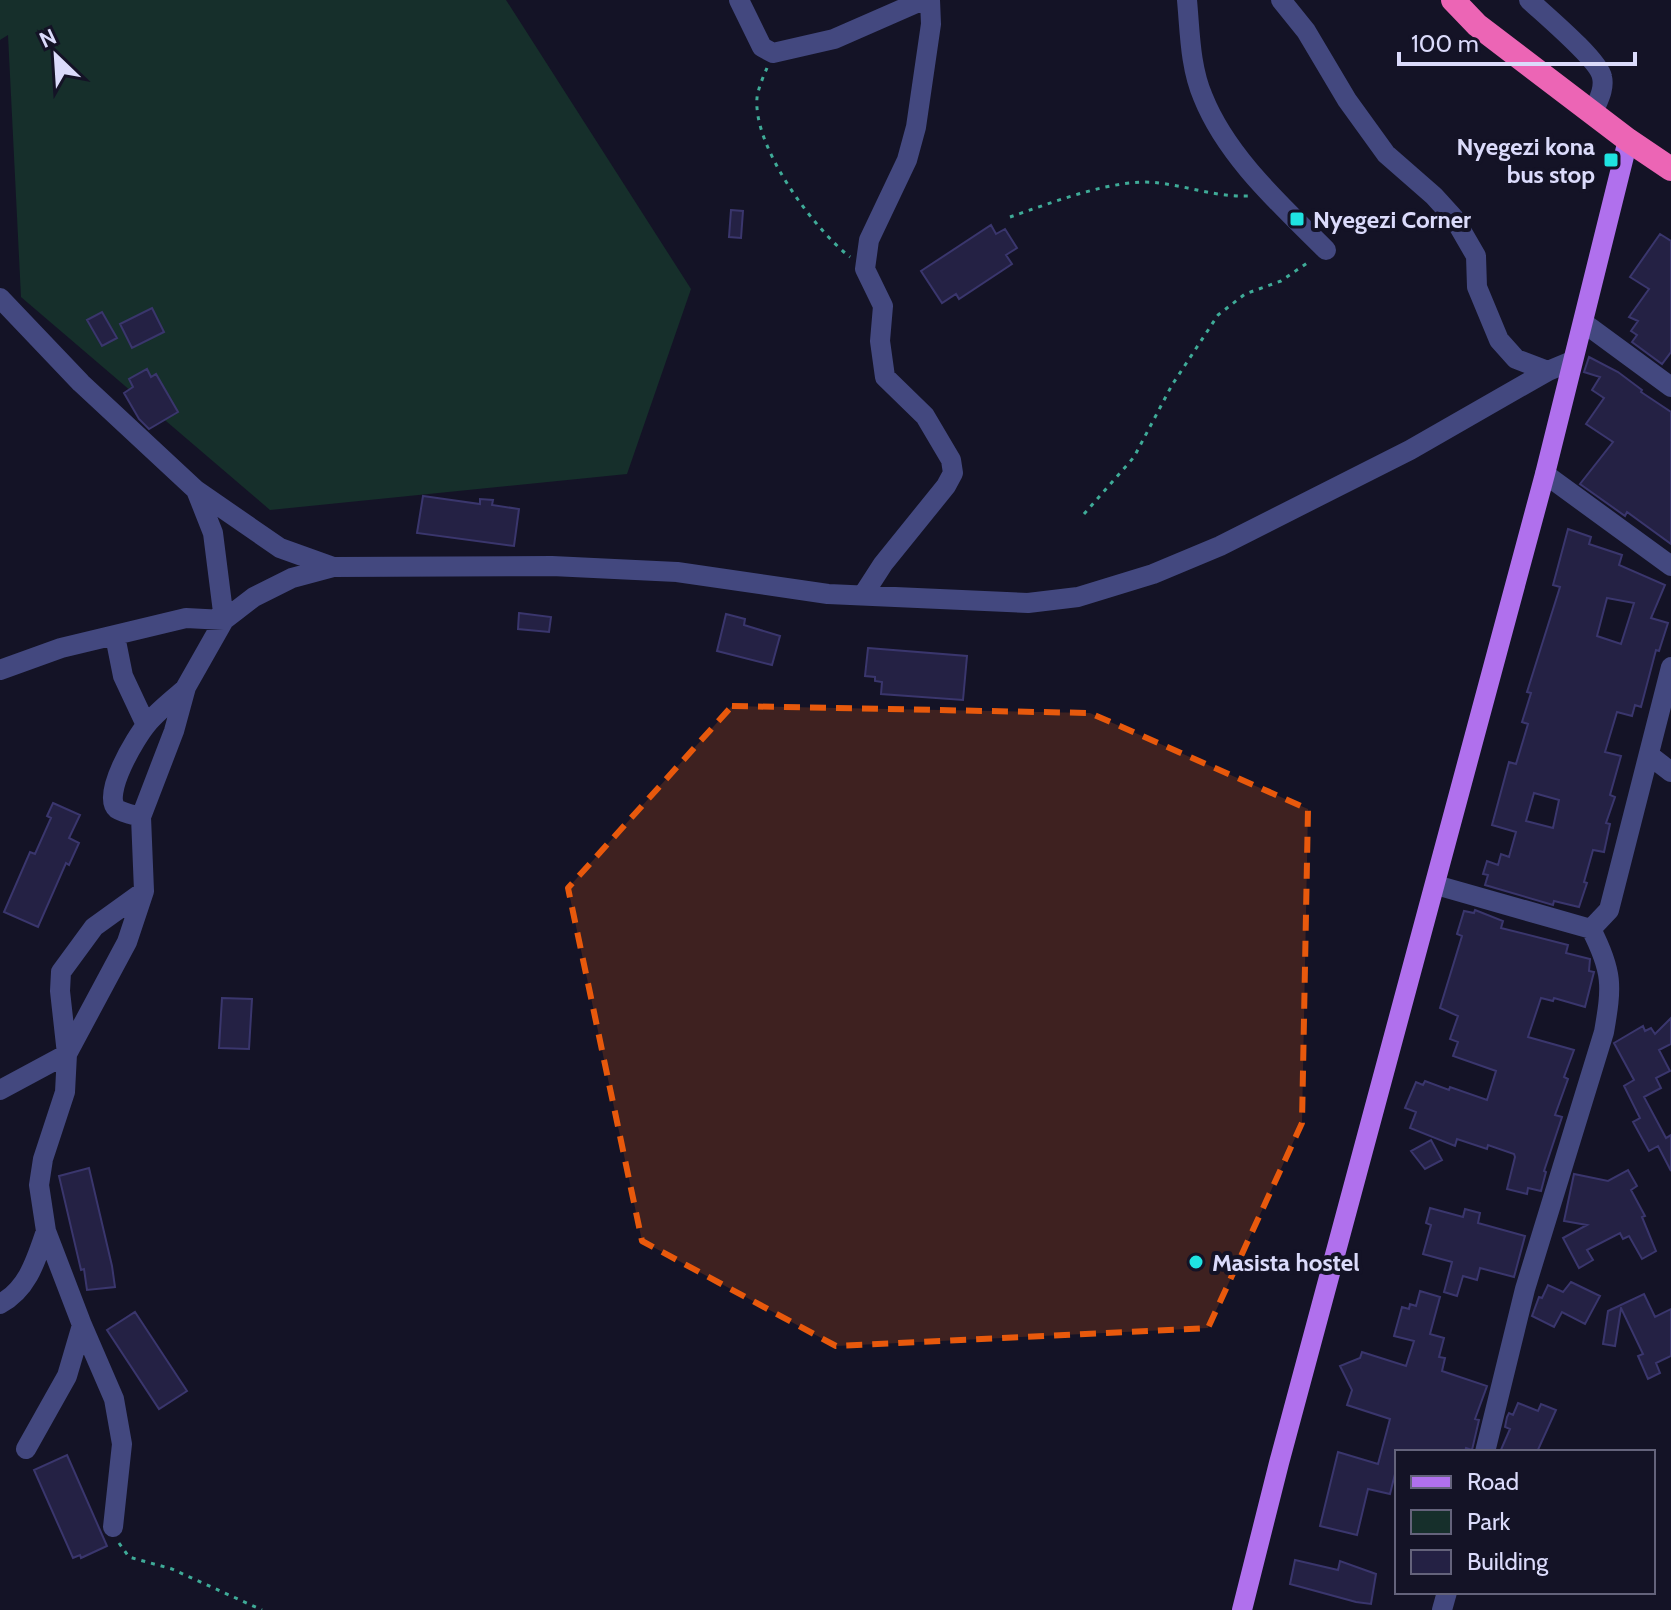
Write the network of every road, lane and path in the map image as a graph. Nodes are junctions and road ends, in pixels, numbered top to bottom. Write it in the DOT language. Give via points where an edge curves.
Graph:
graph roads {
  1 [pos="739,0"];
  2 [pos="930,0"];
  3 [pos="1187,0"];
  4 [pos="1281,0"];
  5 [pos="1453,0"];
  6 [pos="1529,0"];
  7 [pos="907,3"];
  8 [pos="773,53"];
  9 [pos="1593,113"];
  10 [pos="1628,140"];
  11 [pos="1671,169"];
  12 [pos="1274,198"];
  13 [pos="1010,217"];
  14 [pos="1326,250"];
  15 [pos="865,269"];
  16 [pos="0,298"];
  17 [pos="1584,323"];
  18 [pos="1572,361"];
  19 [pos="1548,371"];
  20 [pos="1671,387"];
  21 [pos="1545,474"];
  22 [pos="196,490"];
  23 [pos="1084,514"];
  24 [pos="1671,566"];
  25 [pos="333,567"];
  26 [pos="863,595"];
  27 [pos="224,620"];
  28 [pos="115,636"];
  29 [pos="1671,667"];
  30 [pos="0,670"];
  31 [pos="186,687"];
  32 [pos="146,725"];
  33 [pos="1649,755"];
  34 [pos="1671,772"];
  35 [pos="141,817"];
  36 [pos="1436,885"];
  37 [pos="144,891"];
  38 [pos="1591,929"];
  39 [pos="67,1054"];
  40 [pos="0,1090"];
  41 [pos="46,1231"];
  42 [pos="0,1304"];
  43 [pos="82,1325"];
  44 [pos="26,1449"];
  45 [pos="1485,1450"];
  46 [pos="113,1527"];
  47 [pos="262,1610"];
  48 [pos="1242,1610"];
  1 -- 8 [label="street" via="762,47"];
  2 -- 15 [label="street" via="916,127 907,160 869,240"];
  3 -- 12 [label="street" via="1203,97"];
  4 -- 19 [label="street" via="1386,154 1454,218 1476,256 1477,287 1499,340 1516,359"];
  5 -- 9 [label="highway" via="1477,25"];
  6 -- 9 [label="street" via="1602,75"];
  7 -- 8 [label="street" via="834,39"];
  8 -- 15 [label="path" via="757,97 760,128 777,168 843,252"];
  9 -- 10 [label="highway"];
  10 -- 11 [label="highway"];
  10 -- 17 [label="main road"];
  12 -- 13 [label="path" via="1206,194 1156,182 1065,198"];
  12 -- 14 [label="street"];
  14 -- 23 [label="path" via="1281,281 1245,294 1218,315 1164,398 1134,457"];
  15 -- 26 [label="street" via="883,306 885,377 925,416 953,473"];
  16 -- 22 [label="street" via="81,383"];
  17 -- 18 [label="main road"];
  17 -- 20 [label="street"];
  18 -- 19 [label="street"];
  18 -- 21 [label="main road"];
  19 -- 26 [label="street" via="1410,450 1153,574 1078,597 1028,603"];
  21 -- 24 [label="street"];
  21 -- 36 [label="main road"];
  22 -- 25 [label="street" via="280,548"];
  22 -- 27 [label="street" via="213,533"];
  25 -- 26 [label="street" via="552,566 677,572"];
  25 -- 27 [label="street" via="292,578"];
  27 -- 28 [label="street" via="186,618"];
  27 -- 31 [label="street"];
  28 -- 30 [label="street"];
  28 -- 32 [label="street" via="123,676"];
  29 -- 33 [label="street"];
  31 -- 32 [label="street"];
  31 -- 35 [label="street"];
  32 -- 35 [label="street" via="112,790 118,810"];
  33 -- 34 [label="street"];
  33 -- 38 [label="street" via="1609,910"];
  35 -- 37 [label="street"];
  36 -- 38 [label="street"];
  36 -- 48 [label="main road"];
  37 -- 39 [label="street" via="127,942"];
  37 -- 39 [label="street" via="94,927 61,972"];
  38 -- 45 [label="street" via="1609,970 1604,1032 1525,1289"];
  39 -- 40 [label="street"];
  39 -- 41 [label="street" via="65,1092 39,1185"];
  41 -- 42 [label="street" via="27,1279"];
  41 -- 43 [label="street"];
  43 -- 44 [label="street" via="67,1376"];
  43 -- 46 [label="street" via="114,1399 122,1444"];
  46 -- 47 [label="path" via="129,1557 172,1569"];
}
